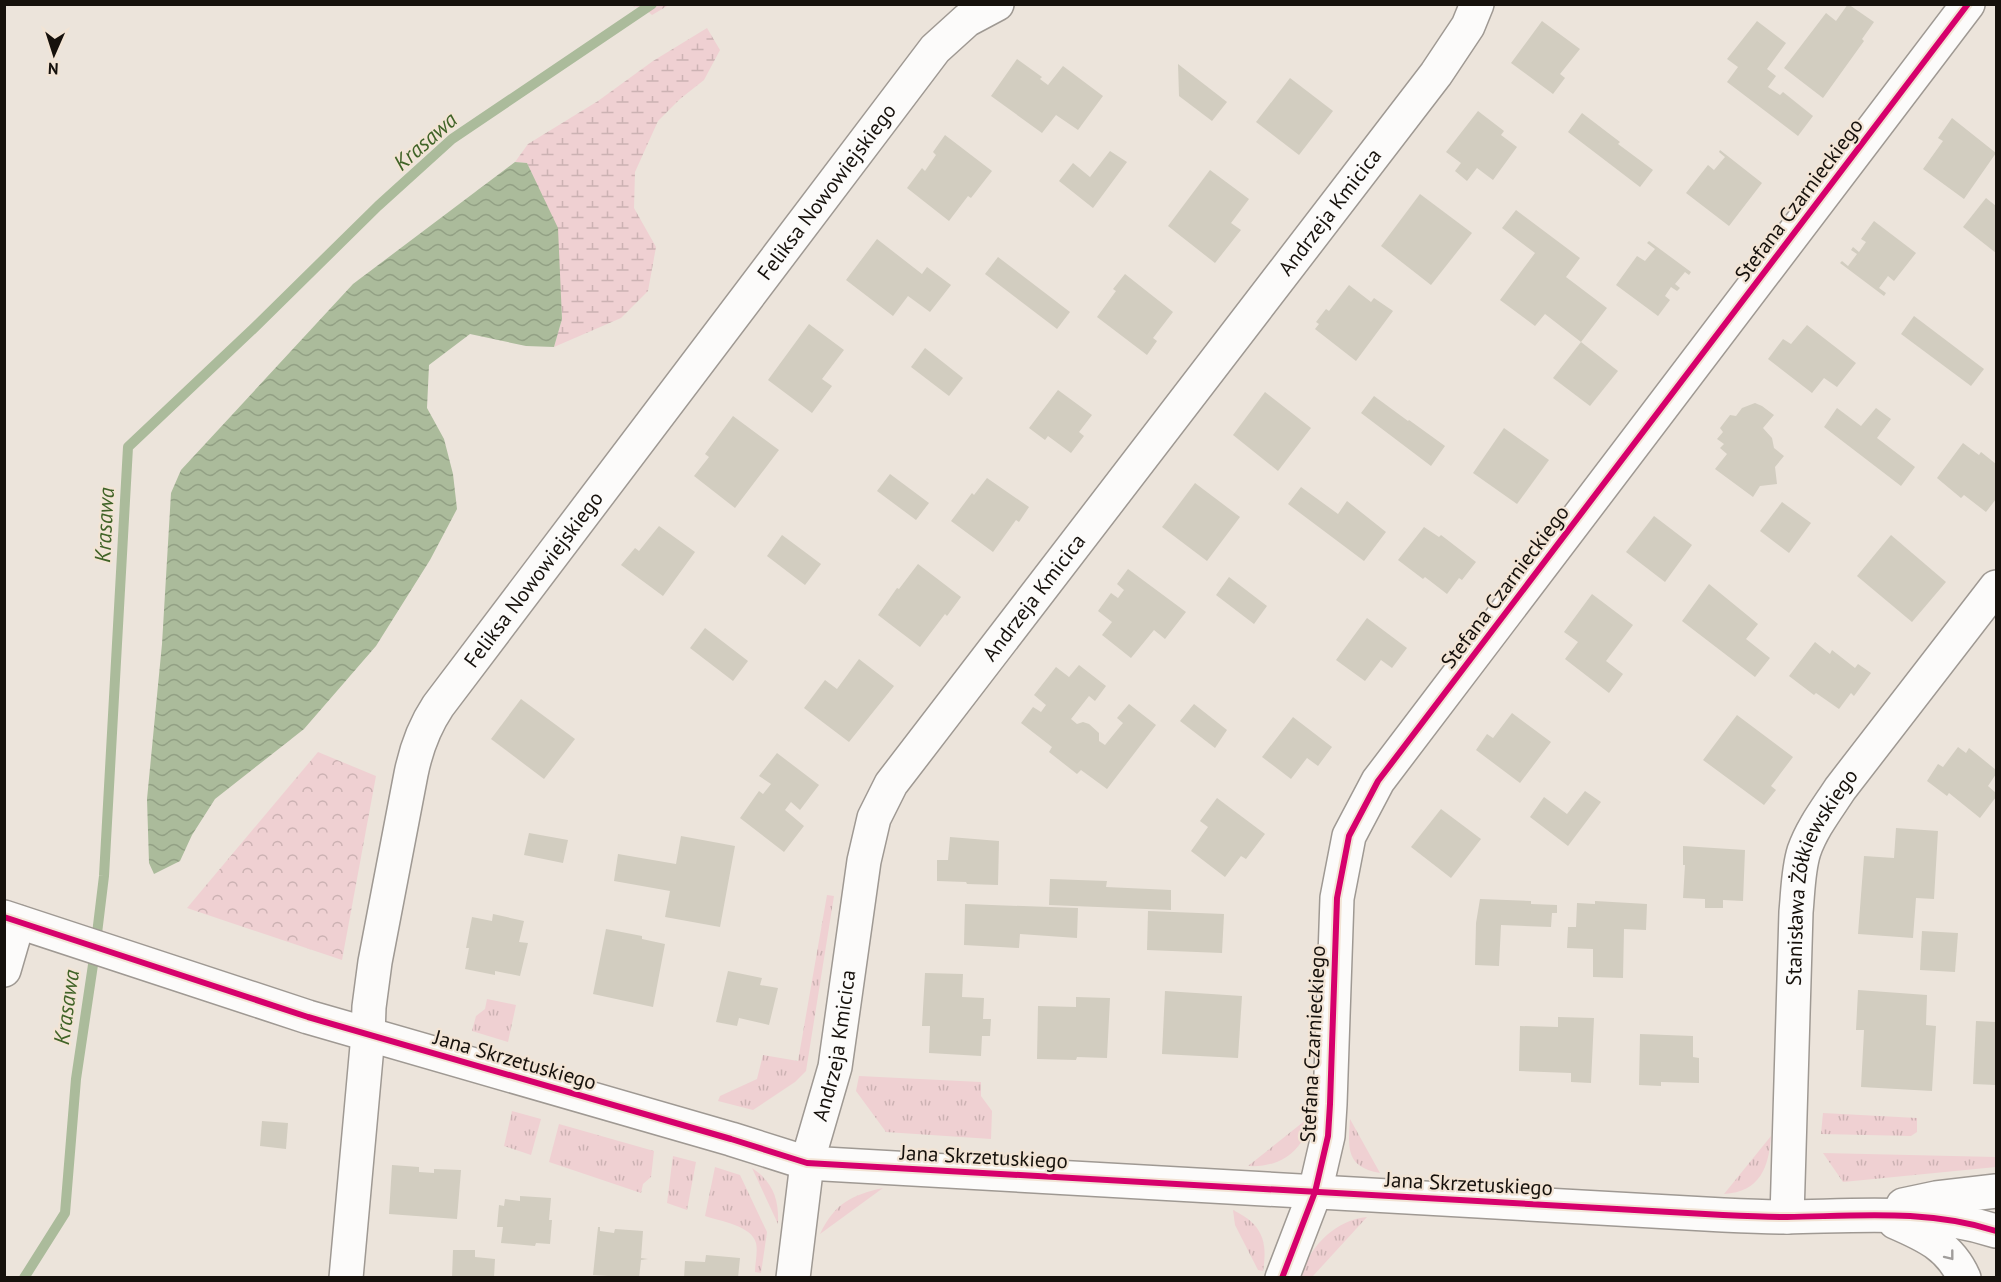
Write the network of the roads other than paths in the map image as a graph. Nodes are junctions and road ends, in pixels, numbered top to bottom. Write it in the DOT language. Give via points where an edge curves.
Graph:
graph roads {
  1 [pos="997,4"];
  2 [pos="1477,4"];
  3 [pos="1968,4"];
  4 [pos="1996,587"];
  5 [pos="11,919"];
  6 [pos="4,970"];
  7 [pos="368,1035"];
  8 [pos="807,1163"];
  9 [pos="1996,1191"];
  10 [pos="1315,1192"];
  11 [pos="1861,1214"];
  12 [pos="1787,1217"];
  13 [pos="1996,1231"];
  14 [pos="346,1278"];
  15 [pos="793,1278"];
  16 [pos="1282,1278"];
  17 [pos="1964,1278"];
  1 -- 7 [label="street, Feliksa Nowowiejskiego" via="967,20 935,49 427,724 415,755 375,962"];
  2 -- 8 [label="street, Andrzeja Kmicica" via="1468,26 1436,74 891,784 874,818 864,861 835,1067"];
  3 -- 10 [label="street, Stefana Czarnieckiego" via="1378,781 1348,836 1337,898 1328,1136"];
  4 -- 12 [label="street, Stanisława Żółkiewskiego" via="1840,789 1804,851 1796,912"];
  5 -- 6 [label="street"];
  5 -- 7 [label="street, Jana Skrzetuskiego"];
  7 -- 8 [label="street, Jana Skrzetuskiego"];
  7 -- 14 [label="street, Feliksa Nowowiejskiego"];
  8 -- 10 [label="street, Jana Skrzetuskiego"];
  8 -- 15 [label="street, Andrzeja Kmicica"];
  9 -- 11 [label="street, Jana Skrzetuskiego" via="1936,1198"];
  10 -- 12 [label="street, Jana Skrzetuskiego"];
  10 -- 16 [label="street, Stefana Czarnieckiego"];
  11 -- 12 [label="street, Jana Skrzetuskiego"];
  11 -- 13 [label="street, Jana Skrzetuskiego" via="1947,1220"];
  11 -- 17 [label="street, Jana Skrzetuskiego, one-way" via="1921,1233 1945,1249"];
}
